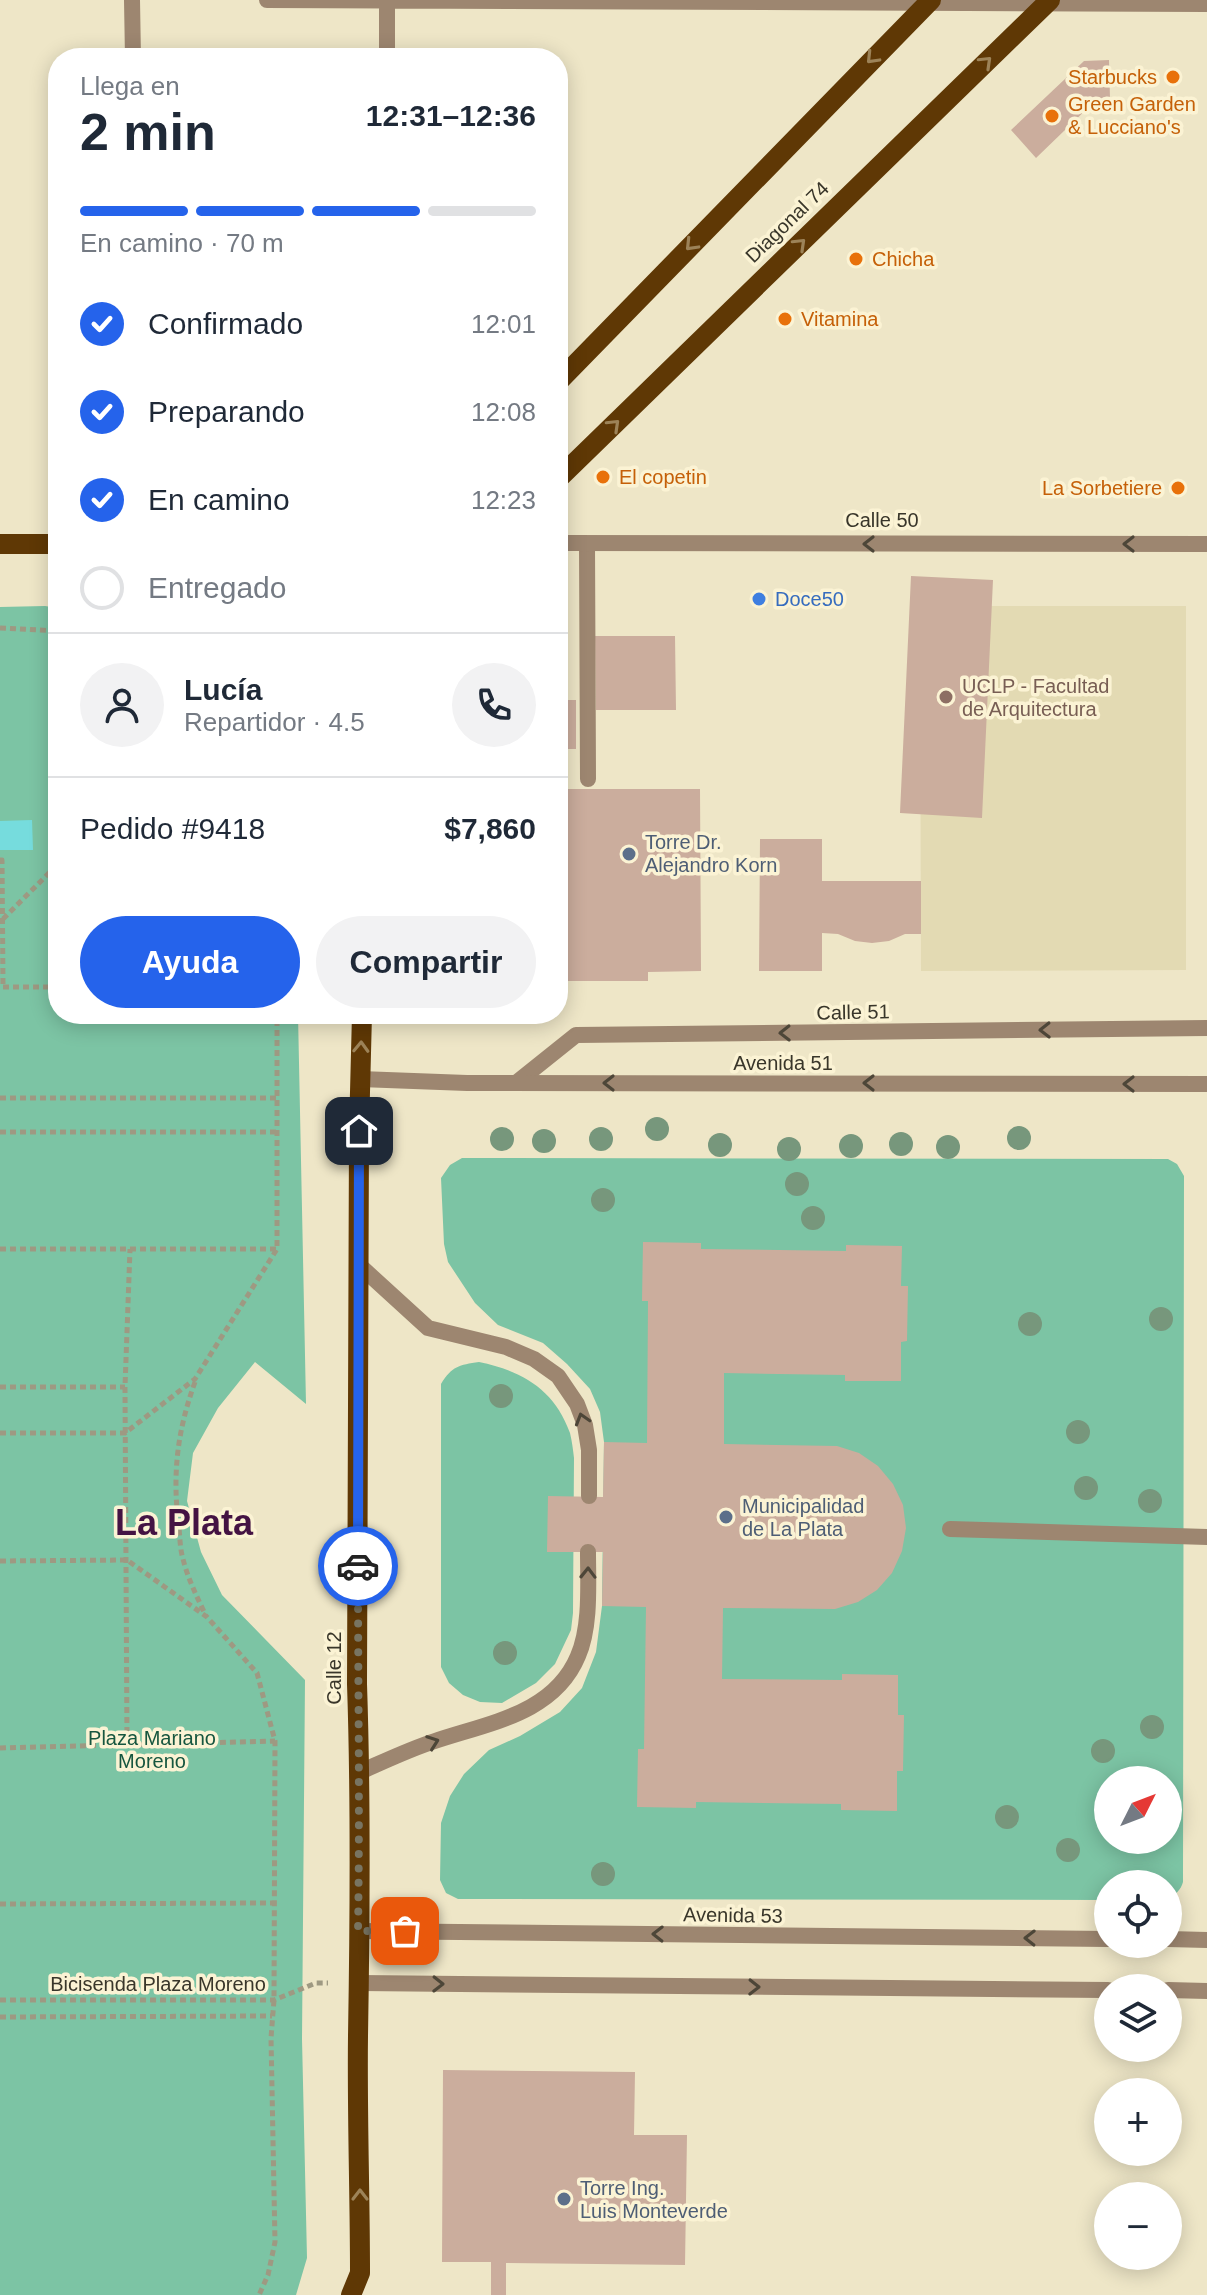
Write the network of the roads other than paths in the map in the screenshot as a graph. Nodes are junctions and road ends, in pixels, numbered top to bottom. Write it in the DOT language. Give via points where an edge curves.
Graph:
graph roads {
  1 [pos="132,0"];
  2 [pos="267,0"];
  3 [pos="387,0"];
  4 [pos="930,2"];
  5 [pos="1048,2"];
  6 [pos="1207,4"];
  7 [pos="133,48"];
  8 [pos="387,48"];
  9 [pos="568,372"];
  10 [pos="568,469"];
  11 [pos="568,543"];
  12 [pos="0,544"];
  13 [pos="48,544"];
  14 [pos="587,544"];
  15 [pos="1207,544"];
  16 [pos="588,779"];
  17 [pos="362,1024"];
  18 [pos="1207,1028"];
  19 [pos="360,1079"];
  20 [pos="516,1083"];
  21 [pos="1207,1084"];
  22 [pos="359,1265"];
  23 [pos="589,1496"];
  24 [pos="950,1529"];
  25 [pos="1207,1537"];
  26 [pos="588,1552"];
  27 [pos="360,1772"];
  28 [pos="358,1931"];
  29 [pos="1094,1939"];
  30 [pos="1182,1939"];
  31 [pos="1207,1940"];
  32 [pos="360,1983"];
  33 [pos="1094,1990"];
  34 [pos="1182,1990"];
  35 [pos="1207,1991"];
  36 [pos="351,2295"];
  1 -- 7 [label="street"];
  2 -- 3 [label="street"];
  3 -- 4 [label="street"];
  3 -- 8 [label="street"];
  4 -- 5 [label="street"];
  4 -- 9 [label="main road, one-way"];
  5 -- 6 [label="street"];
  10 -- 5 [label="main road, Diagonal 74, one-way"];
  11 -- 14 [label="street, Calle 50"];
  12 -- 13 [label="main road"];
  15 -- 14 [label="street, Calle 50, one-way"];
  14 -- 16 [label="street"];
  19 -- 17 [label="main road, Calle 12, one-way"];
  18 -- 20 [label="street, Calle 51, one-way" via="576,1035"];
  19 -- 20 [label="street, Avenida 51"];
  19 -- 22 [label="main road, Calle 12"];
  21 -- 20 [label="street, Avenida 51, one-way"];
  23 -- 22 [label="street, one-way" via="585,1425 558,1376 506,1347 428,1328"];
  22 -- 27 [label="main road, Calle 12"];
  24 -- 25 [label="street"];
  27 -- 26 [label="street, one-way" via="431,1742 510,1718 548,1698 580,1653"];
  27 -- 28 [label="main road, Calle 12"];
  29 -- 28 [label="street, Avenida 53, one-way"];
  28 -- 32 [label="main road, Calle 12"];
  30 -- 31 [label="street"];
  32 -- 33 [label="street, one-way"];
  36 -- 32 [label="main road, Calle 12, one-way" via="360,2273"];
  34 -- 35 [label="street"];
}
